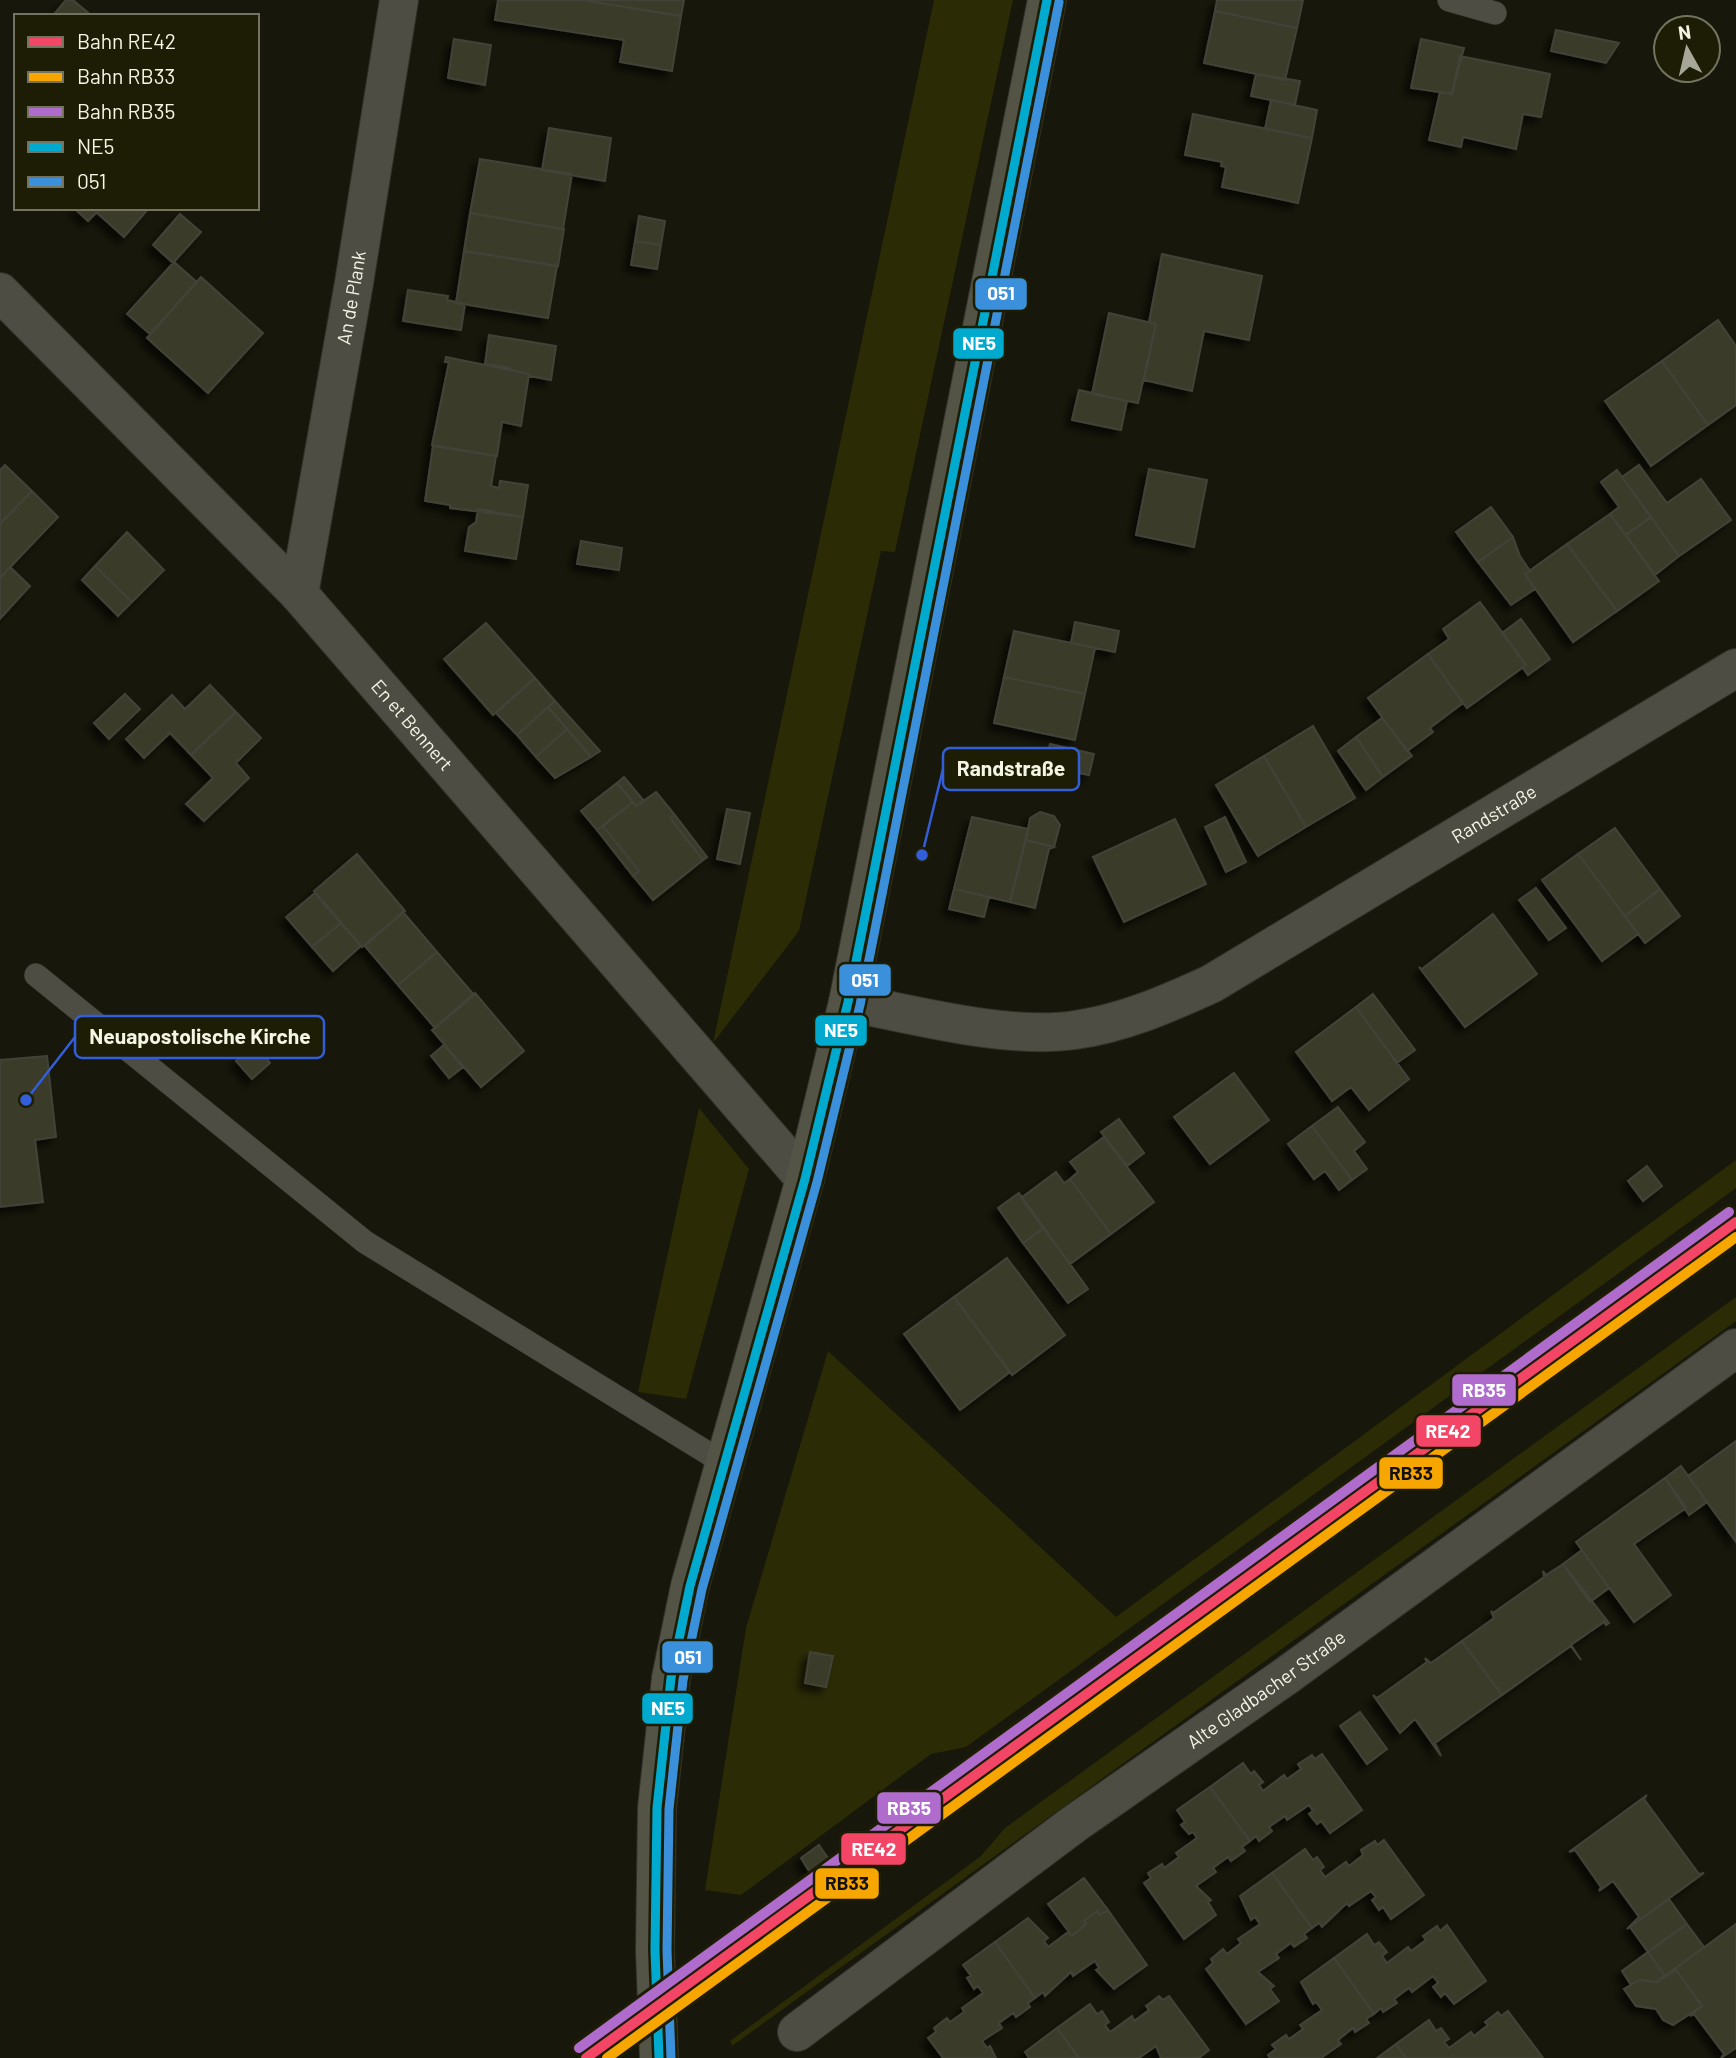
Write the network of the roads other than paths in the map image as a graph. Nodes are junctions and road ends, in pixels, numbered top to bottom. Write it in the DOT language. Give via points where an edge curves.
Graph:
graph roads {
  1 [pos="399,0"];
  2 [pos="1048,0"];
  3 [pos="1449,0"];
  4 [pos="1495,13"];
  5 [pos="0,292"];
  6 [pos="299,594"];
  7 [pos="1736,668"];
  8 [pos="36,975"];
  9 [pos="848,1002"];
  10 [pos="805,1180"];
  11 [pos="1736,1348"];
  12 [pos="724,1462"];
  13 [pos="797,2032"];
  14 [pos="659,2058"];
  1 -- 6 [label="street, An de Plank"];
  2 -- 9 [label="street"];
  3 -- 4 [label="lane"];
  5 -- 6 [label="street, En et Bennert"];
  6 -- 10 [label="street, En et Bennert"];
  7 -- 9 [label="street, Randstraße" via="1211,984 1144,1014 1074,1031 997,1030"];
  8 -- 12 [label="lane" via="365,1242"];
  9 -- 10 [label="street"];
  10 -- 12 [label="street"];
  11 -- 13 [label="street, Alte Gladbacher Straße" via="1286,1676 1074,1824"];
  12 -- 14 [label="street" via="671,1678 660,1782 655,1950"];
}
